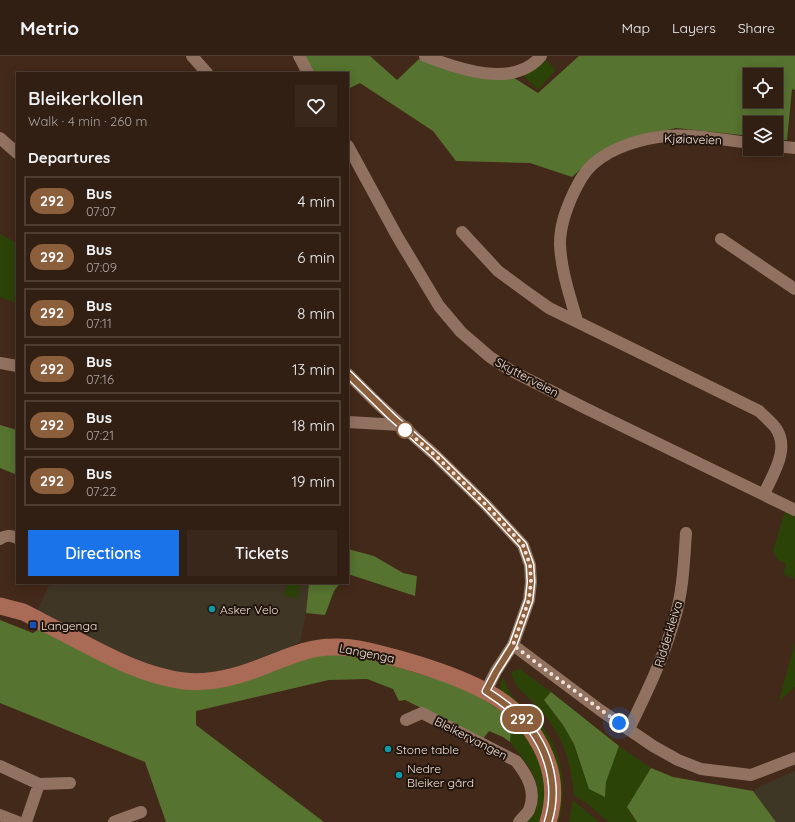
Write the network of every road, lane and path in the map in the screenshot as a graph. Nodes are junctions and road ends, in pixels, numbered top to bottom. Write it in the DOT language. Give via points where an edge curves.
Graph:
graph roads {
  1 [pos="192,56"];
  2 [pos="299,56"];
  3 [pos="425,56"];
  4 [pos="541,56"];
  5 [pos="206,72"];
  6 [pos="307,72"];
  7 [pos="0,138"];
  8 [pos="743,142"];
  9 [pos="783,147"];
  10 [pos="349,148"];
  11 [pos="795,148"];
  12 [pos="16,152"];
  13 [pos="462,232"];
  14 [pos="721,239"];
  15 [pos="795,289"];
  16 [pos="577,321"];
  17 [pos="0,363"];
  18 [pos="16,366"];
  19 [pos="349,375"];
  20 [pos="349,422"];
  21 [pos="400,425"];
  22 [pos="764,494"];
  23 [pos="795,510"];
  24 [pos="686,533"];
  25 [pos="1,537"];
  26 [pos="16,538"];
  27 [pos="0,594"];
  28 [pos="0,606"];
  29 [pos="23,612"];
  30 [pos="513,645"];
  31 [pos="486,691"];
  32 [pos="406,720"];
  33 [pos="629,729"];
  34 [pos="795,758"];
  35 [pos="0,766"];
  36 [pos="70,783"];
  37 [pos="40,784"];
  38 [pos="141,812"];
  39 [pos="0,815"];
  40 [pos="18,822"];
  41 [pos="26,822"];
  42 [pos="114,822"];
  43 [pos="519,822"];
  44 [pos="548,822"];
  1 -- 5 [label="street"];
  2 -- 6 [label="street"];
  3 -- 4 [label="street" via="477,74 503,74 521,71"];
  7 -- 12 [label="street"];
  8 -- 16 [label="street, Kjøiaveien" via="668,136 633,143 609,153 592,165 581,178 568,204 560,244 563,274"];
  9 -- 11 [label="street"];
  10 -- 22 [label="street, Skytterveien" via="426,286 439,306 472,342 510,370"];
  13 -- 16 [label="street" via="504,275 549,308"];
  14 -- 15 [label="street"];
  16 -- 22 [label="street" via="759,411 776,428 782,445 780,457"];
  17 -- 18 [label="street"];
  19 -- 21 [label="street"];
  20 -- 21 [label="street"];
  21 -- 30 [label="street" via="436,456 523,545 530,565 531,582 529,600"];
  22 -- 23 [label="street, Skytterveien"];
  24 -- 33 [label="street, Ridderkleiva" via="682,587 675,620 658,668"];
  25 -- 26 [label="street" via="10,535"];
  27 -- 29 [label="main road, Langenga"];
  28 -- 29 [label="main road, Langenga"];
  29 -- 31 [label="main road, Langenga" via="118,660 172,679 219,680 261,668 302,651 334,646 354,648 418,665"];
  30 -- 31 [label="street"];
  30 -- 33 [label="street"];
  31 -- 44 [label="main road, Langenga" via="519,716 539,742 546,756 553,787"];
  32 -- 43 [label="street, Bleikervangen" via="422,713 516,761 532,787 529,811"];
  33 -- 34 [label="street" via="678,760 711,771 751,776"];
  35 -- 37 [label="street"];
  36 -- 37 [label="street"];
  37 -- 41 [label="street"];
  38 -- 42 [label="street"];
  39 -- 40 [label="street"];
}
